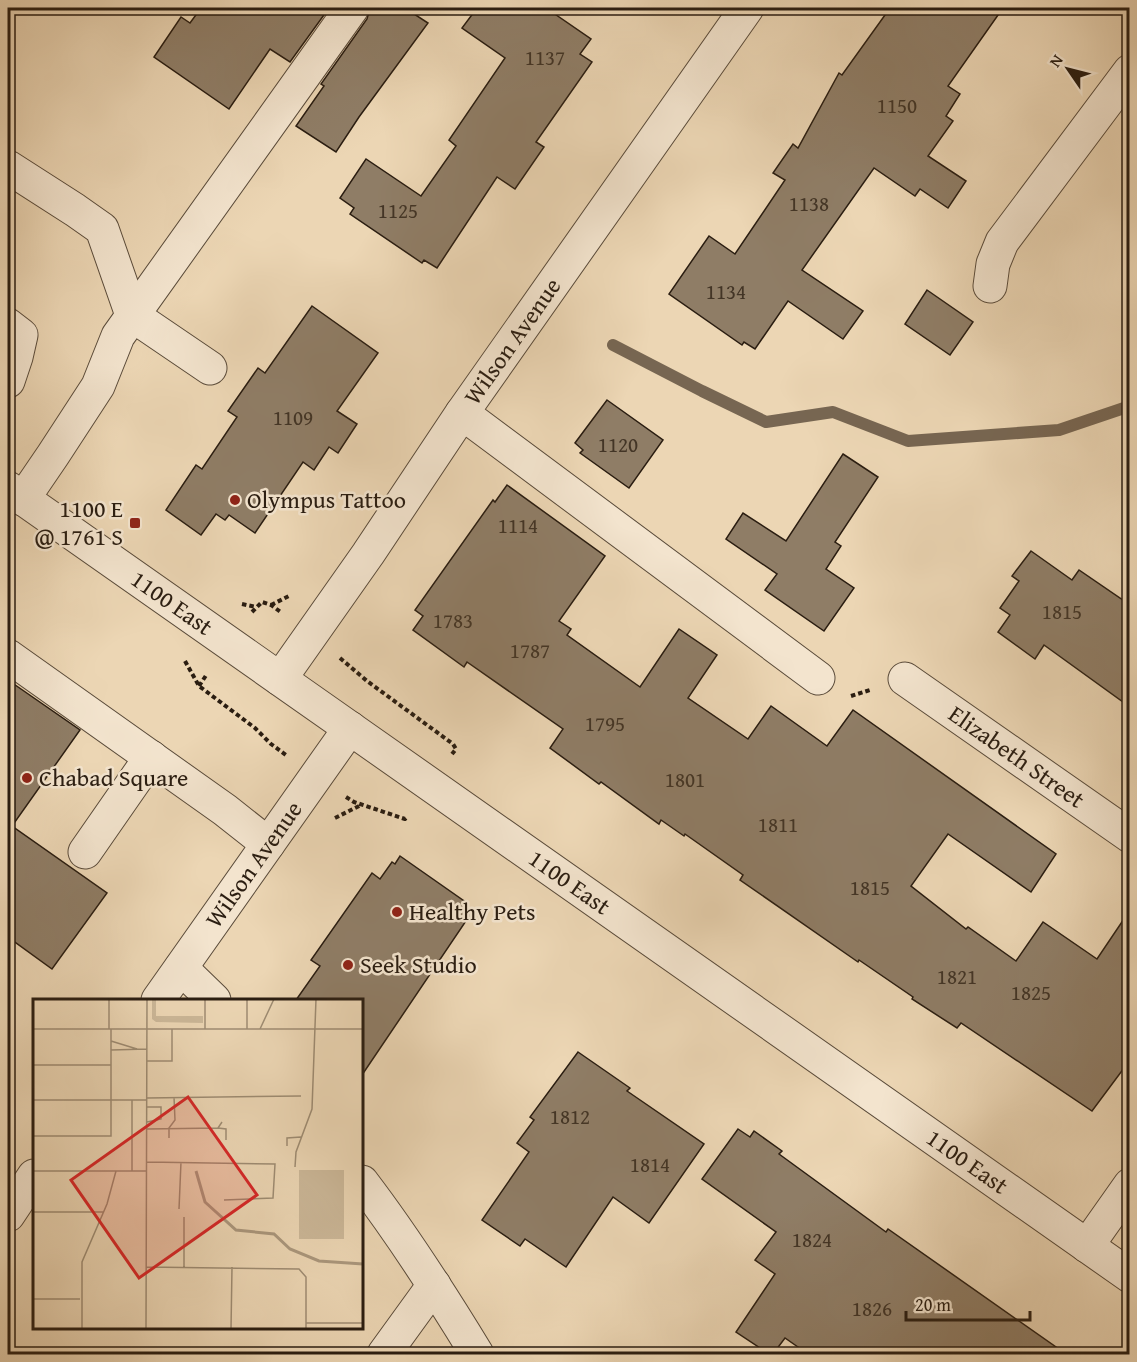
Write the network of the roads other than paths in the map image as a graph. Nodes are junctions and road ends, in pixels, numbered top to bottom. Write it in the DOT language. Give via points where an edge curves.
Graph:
graph roads {
  1 [pos="352,8"];
  2 [pos="747,8"];
  3 [pos="1130,71"];
  4 [pos="8,167"];
  5 [pos="990,286"];
  6 [pos="132,315"];
  7 [pos="8,325"];
  8 [pos="210,368"];
  9 [pos="8,381"];
  10 [pos="462,413"];
  11 [pos="15,493"];
  12 [pos="8,656"];
  13 [pos="818,678"];
  14 [pos="280,679"];
  15 [pos="905,679"];
  16 [pos="350,728"];
  17 [pos="151,757"];
  18 [pos="1130,836"];
  19 [pos="268,844"];
  20 [pos="85,852"];
  21 [pos="181,968"];
  22 [pos="159,999"];
  23 [pos="213,999"];
  24 [pos="33,1178"];
  25 [pos="363,1183"];
  26 [pos="1130,1185"];
  27 [pos="8,1215"];
  28 [pos="1087,1246"];
  29 [pos="1130,1276"];
  30 [pos="434,1284"];
  31 [pos="384,1354"];
  32 [pos="477,1354"];
  1 -- 6 [label="street"];
  2 -- 10 [label="street, Wilson Avenue"];
  3 -- 5 [label="street" via="1002,242"];
  4 -- 6 [label="street" via="102,229"];
  6 -- 8 [label="street"];
  6 -- 11 [label="street" via="118,336 98,386 53,455"];
  7 -- 9 [label="street" via="21,335"];
  10 -- 13 [label="street"];
  10 -- 14 [label="street, Wilson Avenue"];
  11 -- 14 [label="street, 1100 East"];
  12 -- 17 [label="street"];
  14 -- 16 [label="street, 1100 East"];
  15 -- 18 [label="street, Elizabeth Street"];
  16 -- 19 [label="street, Wilson Avenue"];
  16 -- 28 [label="street, 1100 East"];
  17 -- 19 [label="street"];
  17 -- 20 [label="street"];
  19 -- 21 [label="street, Wilson Avenue"];
  21 -- 22 [label="street, Wilson Avenue"];
  21 -- 23 [label="street"];
  24 -- 27 [label="street"];
  25 -- 30 [label="street"];
  26 -- 28 [label="street"];
  28 -- 29 [label="street, 1100 East"];
  30 -- 31 [label="street"];
  30 -- 32 [label="street"];
}
